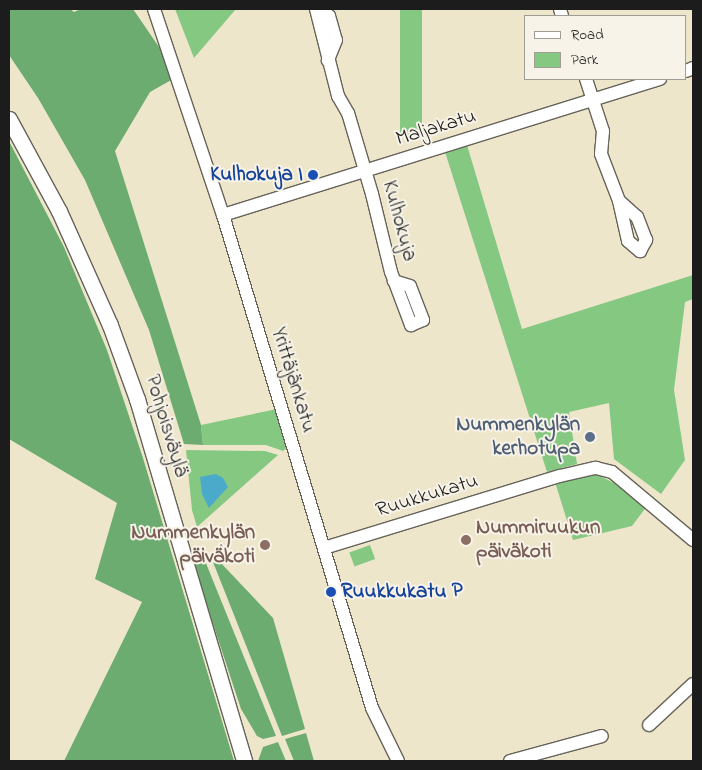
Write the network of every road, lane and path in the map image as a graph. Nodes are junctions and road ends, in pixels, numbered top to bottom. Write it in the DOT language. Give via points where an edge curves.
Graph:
graph roads {
  1 [pos="154,9"];
  2 [pos="317,9"];
  3 [pos="586,80"];
  4 [pos="657,80"];
  5 [pos="594,99"];
  6 [pos="9,119"];
  7 [pos="365,171"];
  8 [pos="619,201"];
  9 [pos="224,215"];
  10 [pos="394,281"];
  11 [pos="693,540"];
  12 [pos="324,548"];
  13 [pos="693,684"];
  14 [pos="649,725"];
  15 [pos="602,736"];
  16 [pos="244,761"];
  17 [pos="398,761"];
  18 [pos="510,761"];
  1 -- 9 [label="street, Yrittäjänkatu"];
  2 -- 7 [label="street, Kulhokuja" via="329,16 336,40 328,60"];
  3 -- 5 [label="street"];
  4 -- 5 [label="street, Maljakatu"];
  5 -- 7 [label="street, Maljakatu"];
  5 -- 8 [label="street" via="603,131 602,154"];
  6 -- 16 [label="street, Pohjoisväylä" via="59,211 110,325 136,399"];
  7 -- 9 [label="street, Maljakatu"];
  7 -- 10 [label="street, Kulhokuja"];
  9 -- 12 [label="street, Yrittäjänkatu"];
  11 -- 12 [label="street, Ruukkukatu" via="612,472 596,468 568,473"];
  12 -- 17 [label="street, Yrittäjänkatu" via="372,708"];
  13 -- 14 [label="street"];
  15 -- 18 [label="street"];
}
